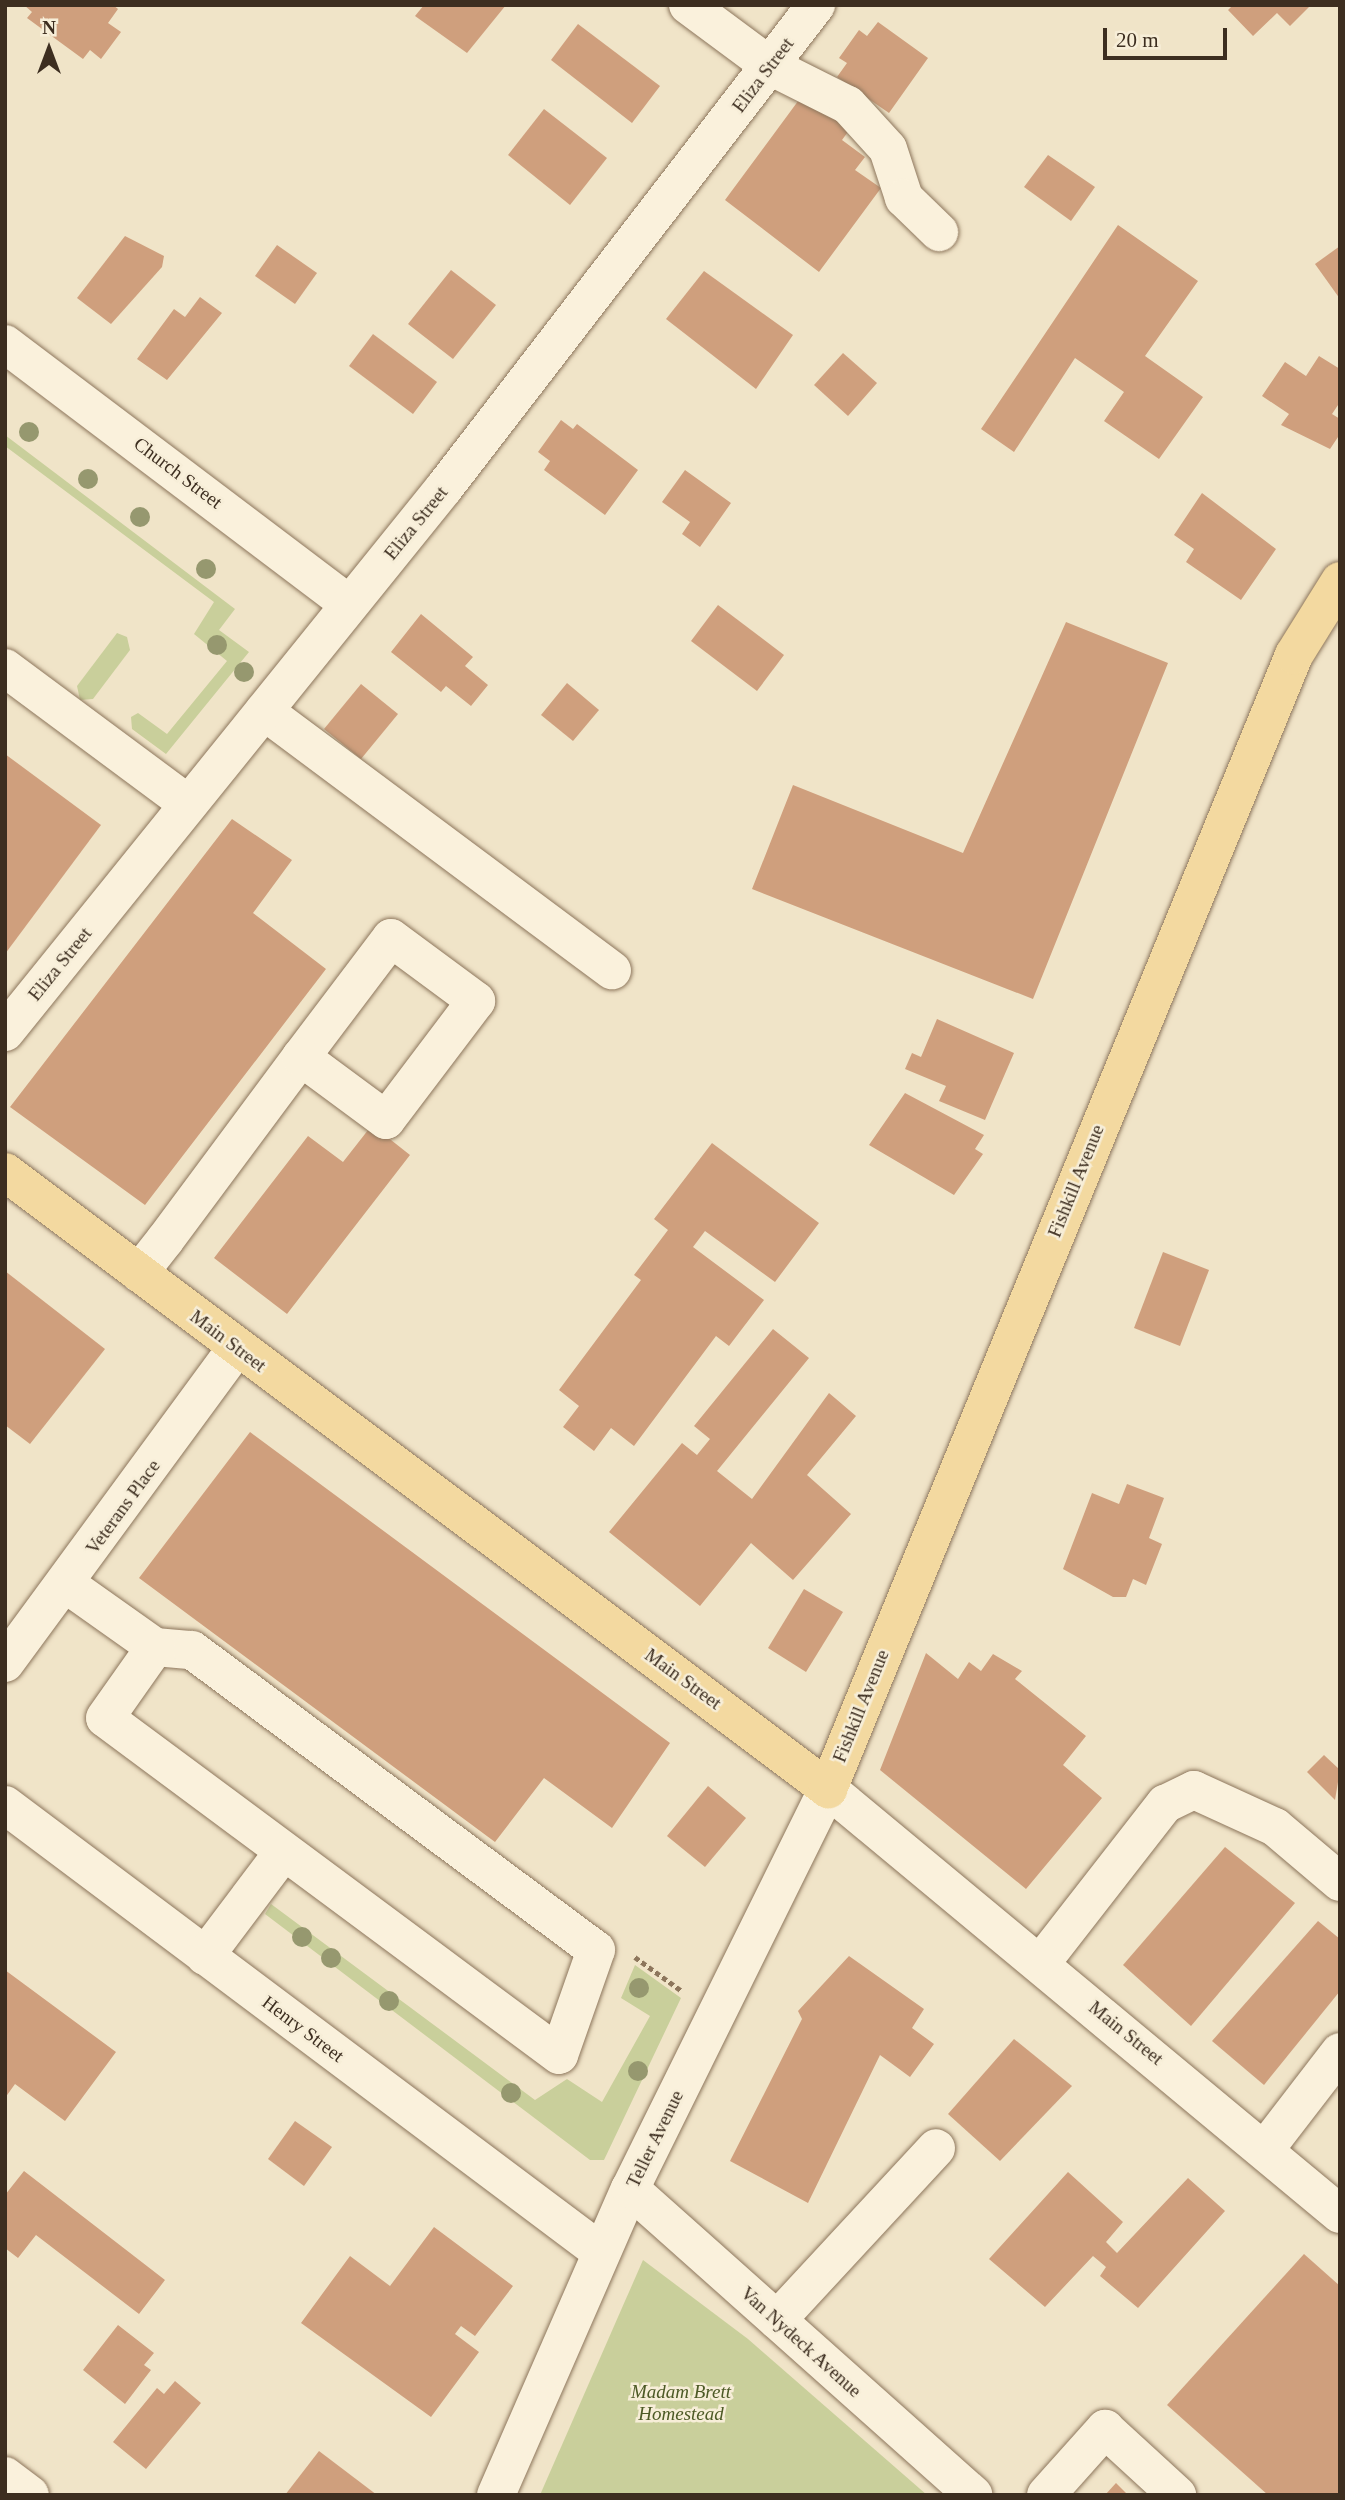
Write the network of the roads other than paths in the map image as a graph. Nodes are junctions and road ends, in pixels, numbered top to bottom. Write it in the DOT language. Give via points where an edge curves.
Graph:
graph roads {
  1 [pos="688,5"];
  2 [pos="816,5"];
  3 [pos="770,66"];
  4 [pos="939,232"];
  5 [pos="5,344"];
  6 [pos="1340,581"];
  7 [pos="349,604"];
  8 [pos="5,668"];
  9 [pos="264,711"];
  10 [pos="188,804"];
  11 [pos="612,970"];
  12 [pos="5,1032"];
  13 [pos="301,1057"];
  14 [pos="5,1172"];
  15 [pos="139,1273"];
  16 [pos="237,1347"];
  17 [pos="66,1584"];
  18 [pos="155,1647"];
  19 [pos="5,1663"];
  20 [pos="828,1789"];
  21 [pos="5,1805"];
  22 [pos="284,1851"];
  23 [pos="1340,1882"];
  24 [pos="205,1956"];
  25 [pos="1041,1964"];
  26 [pos="1340,2052"];
  27 [pos="936,2148"];
  28 [pos="1266,2148"];
  29 [pos="630,2189"];
  30 [pos="1340,2214"];
  31 [pos="601,2252"];
  32 [pos="777,2320"];
  33 [pos="5,2476"];
  34 [pos="30,2495"];
  35 [pos="496,2495"];
  36 [pos="973,2495"];
  37 [pos="1046,2495"];
  38 [pos="1177,2495"];
  1 -- 3 [label="street"];
  2 -- 3 [label="street, Eliza Street"];
  3 -- 4 [label="street" via="848,105 888,149 904,198"];
  3 -- 7 [label="street, Eliza Street"];
  5 -- 7 [label="street, Church Street"];
  6 -- 20 [label="main road, Fishkill Avenue" via="1294,654"];
  7 -- 9 [label="street, Eliza Street"];
  8 -- 10 [label="street"];
  9 -- 10 [label="street, Eliza Street"];
  9 -- 11 [label="street"];
  10 -- 12 [label="street, Eliza Street"];
  13 -- 13 [label="street" via="386,1120 476,1001 391,938"];
  13 -- 15 [label="street"];
  14 -- 15 [label="main road, Main Street"];
  15 -- 16 [label="main road, Main Street"];
  16 -- 17 [label="street, Veterans Place"];
  16 -- 20 [label="main road, Main Street"];
  17 -- 18 [label="street"];
  17 -- 19 [label="street, Veterans Place"];
  18 -- 22 [label="street" via="105,1718"];
  18 -- 22 [label="street" via="192,1650 596,1950 559,2055"];
  20 -- 25 [label="street, Main Street"];
  20 -- 29 [label="street, Teller Avenue"];
  21 -- 24 [label="street, Henry Street"];
  22 -- 24 [label="street"];
  23 -- 25 [label="street" via="1275,1827 1194,1790 1165,1804"];
  24 -- 31 [label="street, Henry Street"];
  25 -- 28 [label="street, Main Street"];
  26 -- 28 [label="street"];
  27 -- 32 [label="street"];
  28 -- 30 [label="street, Main Street"];
  29 -- 31 [label="street, Teller Avenue"];
  29 -- 32 [label="street, Van Nydeck Avenue"];
  31 -- 35 [label="street, Teller Avenue"];
  32 -- 36 [label="street, Van Nydeck Avenue"];
  33 -- 34 [label="street"];
  37 -- 38 [label="street" via="1105,2429"];
}
